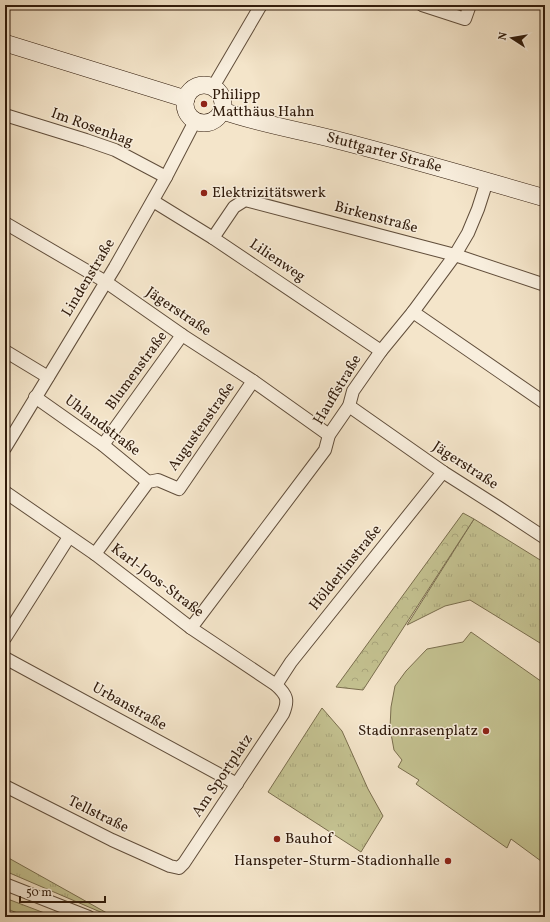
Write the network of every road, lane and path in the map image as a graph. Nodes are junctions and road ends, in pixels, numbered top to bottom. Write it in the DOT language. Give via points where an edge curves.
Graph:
graph roads {
  1 [pos="422,5"];
  2 [pos="470,5"];
  3 [pos="258,6"];
  4 [pos="5,43"];
  5 [pos="213,87"];
  6 [pos="186,99"];
  7 [pos="222,110"];
  8 [pos="5,115"];
  9 [pos="195,121"];
  10 [pos="166,177"];
  11 [pos="486,181"];
  12 [pos="545,198"];
  13 [pos="153,201"];
  14 [pos="5,223"];
  15 [pos="213,238"];
  16 [pos="455,255"];
  17 [pos="106,282"];
  18 [pos="545,285"];
  19 [pos="413,312"];
  20 [pos="182,335"];
  21 [pos="382,351"];
  22 [pos="5,352"];
  23 [pos="48,377"];
  24 [pos="253,381"];
  25 [pos="35,397"];
  26 [pos="545,403"];
  27 [pos="349,406"];
  28 [pos="329,435"];
  29 [pos="103,445"];
  30 [pos="5,448"];
  31 [pos="443,472"];
  32 [pos="148,482"];
  33 [pos="5,492"];
  34 [pos="69,536"];
  35 [pos="545,538"];
  36 [pos="94,554"];
  37 [pos="191,628"];
  38 [pos="5,638"];
  39 [pos="5,658"];
  40 [pos="276,685"];
  41 [pos="286,698"];
  42 [pos="237,784"];
  43 [pos="5,786"];
  44 [pos="179,868"];
  45 [pos="5,884"];
  46 [pos="89,917"];
  1 -- 2 [label="street" via="465,19"];
  3 -- 5 [label="street"];
  4 -- 6 [label="main road"];
  5 -- 6 [label="main road" via="197,86 190,91"];
  5 -- 7 [label="main road" via="222,97"];
  6 -- 9 [label="main road" via="186,112"];
  7 -- 9 [label="main road" via="218,118 211,122 203,124"];
  7 -- 11 [label="main road, Stuttgarter Straße"];
  8 -- 10 [label="street, Im Rosenhag" via="114,150"];
  9 -- 10 [label="street, Lindenstraße"];
  10 -- 13 [label="street, Lindenstraße"];
  11 -- 12 [label="main road, Stuttgarter Straße"];
  11 -- 16 [label="street, Hauffstraße" via="468,233"];
  13 -- 15 [label="street, Lilienweg"];
  13 -- 17 [label="street, Lindenstraße"];
  14 -- 17 [label="street, Jägerstraße"];
  15 -- 16 [label="street, Birkenstraße" via="234,207 245,200"];
  15 -- 21 [label="street, Lilienweg"];
  16 -- 18 [label="street, Birkenstraße"];
  16 -- 19 [label="street, Hauffstraße"];
  17 -- 20 [label="street, Jägerstraße"];
  17 -- 23 [label="street, Lindenstraße"];
  19 -- 21 [label="street, Hauffstraße"];
  19 -- 26 [label="street"];
  20 -- 24 [label="street, Jägerstraße"];
  20 -- 29 [label="street, Blumenstraße"];
  21 -- 27 [label="street, Hauffstraße" via="353,391"];
  22 -- 23 [label="street"];
  23 -- 25 [label="street, Lindenstraße"];
  24 -- 28 [label="street, Jägerstraße"];
  24 -- 32 [label="street, Augustenstraße" via="179,489 158,480"];
  25 -- 29 [label="street, Uhlandstraße"];
  25 -- 30 [label="street, Lindenstraße"];
  27 -- 28 [label="street, Hauffstraße"];
  27 -- 31 [label="street, Jägerstraße"];
  28 -- 37 [label="street, Hauffstraße" via="325,450"];
  29 -- 32 [label="street, Uhlandstraße"];
  31 -- 35 [label="street, Jägerstraße"];
  31 -- 40 [label="street, Hölderlinstraße" via="291,662"];
  32 -- 36 [label="street"];
  33 -- 34 [label="street, Karl-Joos-Straße"];
  34 -- 36 [label="street, Karl-Joos-Straße"];
  34 -- 38 [label="street"];
  36 -- 37 [label="street, Karl-Joos-Straße"];
  37 -- 40 [label="street, Karl-Joos-Straße"];
  39 -- 42 [label="street, Urbanstraße"];
  40 -- 41 [label="street, Karl-Joos-Straße" via="284,692"];
  41 -- 42 [label="street, Am Sportplatz" via="287,705 283,714"];
  42 -- 44 [label="street, Am Sportplatz"];
  43 -- 44 [label="street, Tellstraße" via="112,840"];
  45 -- 46 [label="street"];
}
